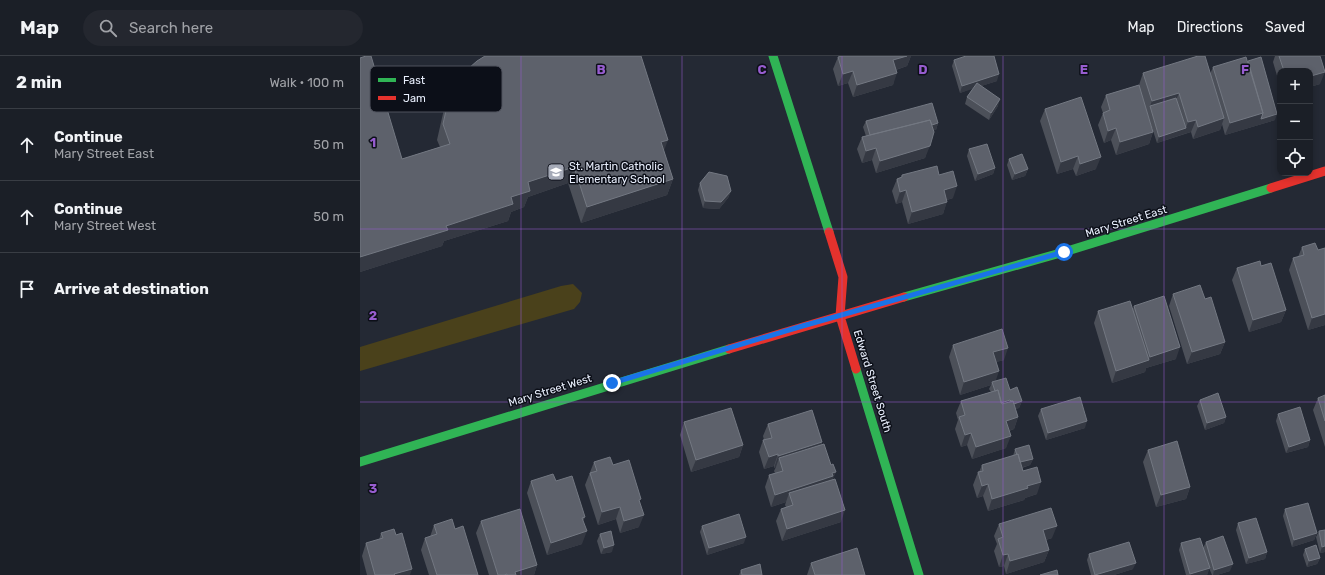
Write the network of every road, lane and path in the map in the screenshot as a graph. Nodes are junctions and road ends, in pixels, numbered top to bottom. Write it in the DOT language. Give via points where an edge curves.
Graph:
graph roads {
  1 [pos="773,56"];
  2 [pos="1325,171"];
  3 [pos="840,316"];
  4 [pos="360,462"];
  5 [pos="919,575"];
  1 -- 3 [label="street, Edward Street South" via="843,277"];
  2 -- 3 [label="street, Mary Street East" via="1064,252"];
  3 -- 4 [label="street, Mary Street West" via="612,383"];
  3 -- 5 [label="street, Edward Street South"];
}
